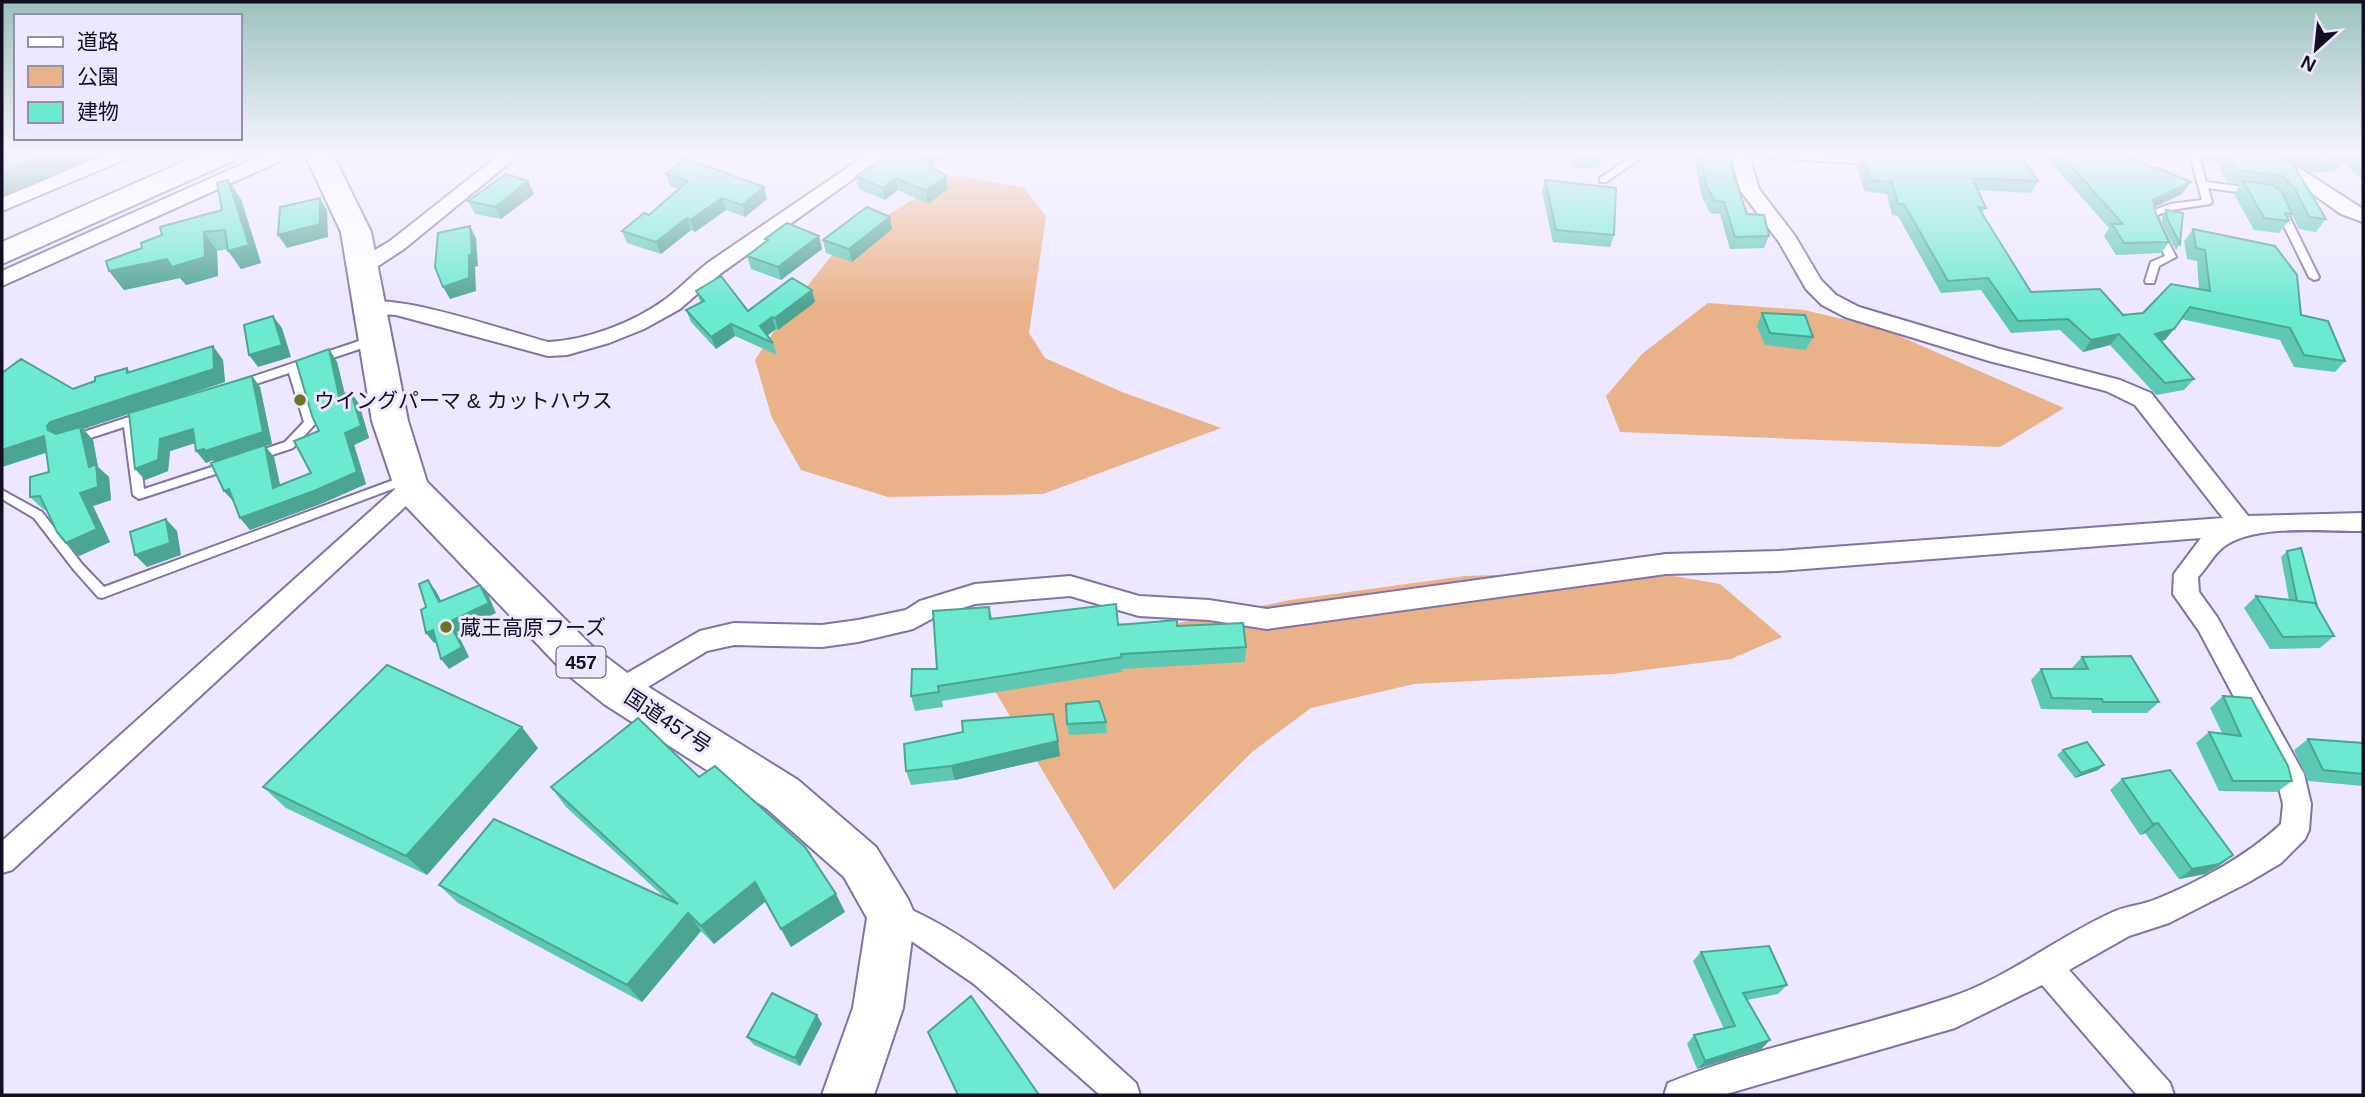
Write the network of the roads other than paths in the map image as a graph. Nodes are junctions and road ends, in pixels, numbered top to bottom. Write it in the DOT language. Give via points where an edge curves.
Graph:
graph roads {
  1 [pos="65,206"];
  2 [pos="109,206"];
  3 [pos="164,206"];
  4 [pos="344,206"];
  5 [pos="446,206"];
  6 [pos="804,206"];
  7 [pos="1762,206"];
  8 [pos="2176,206"];
  9 [pos="2280,206"];
  10 [pos="2342,206"];
  11 [pos="2363,216"];
  12 [pos="2,234"];
  13 [pos="2,254"];
  14 [pos="362,267"];
  15 [pos="2315,276"];
  16 [pos="2,279"];
  17 [pos="2150,281"];
  18 [pos="372,324"];
  19 [pos="293,368"];
  20 [pos="229,388"];
  21 [pos="154,413"];
  22 [pos="128,421"];
  23 [pos="68,441"];
  24 [pos="409,484"];
  25 [pos="2,494"];
  26 [pos="2363,522"];
  27 [pos="2242,525"];
  28 [pos="619,691"];
  29 [pos="2,860"];
  30 [pos="891,915"];
  31 [pos="2046,967"];
  32 [pos="848,1095"];
  33 [pos="1124,1095"];
  34 [pos="1680,1095"];
  35 [pos="2158,1095"];
  1 -- 12 [label="highway"];
  2 -- 13 [label="highway"];
  3 -- 16 [label="street"];
  4 -- 14 [label="highway, 国道457号 / 457" via="356,232"];
  5 -- 14 [label="street"];
  6 -- 18 [label="street" via="713,269 673,304 637,324 567,348 548,349 396,308"];
  7 -- 27 [label="street" via="1813,284 1829,300 1863,315 2112,385 2143,399"];
  8 -- 17 [label="lane" via="2152,213 2171,257 2155,264"];
  9 -- 15 [label="lane"];
  10 -- 11 [label="street"];
  14 -- 18 [label="highway, 国道457号 / 457"];
  18 -- 19 [label="lane"];
  18 -- 24 [label="highway, 国道457号 / 457" via="390,421"];
  19 -- 20 [label="lane"];
  19 -- 22 [label="lane" via="310,423 289,445 139,495"];
  21 -- 22 [label="lane"];
  22 -- 23 [label="lane"];
  24 -- 25 [label="lane" via="102,593 38,515"];
  24 -- 28 [label="highway, 国道457号 / 457" via="578,659"];
  24 -- 29 [label="street"];
  26 -- 27 [label="street"];
  27 -- 28 [label="street" via="1779,561 1666,564 1266,619 1139,606 1070,586 975,594 929,608 913,619 858,631 822,636 734,634 699,642"];
  27 -- 31 [label="street" via="2209,545 2186,574 2186,594 2215,635 2290,774 2297,804 2295,830 2271,853 2239,872 2158,913 2122,923"];
  28 -- 30 [label="highway, 国道457号 / 457" via="782,794 860,862"];
  30 -- 32 [label="highway" via="878,1008"];
  30 -- 33 [label="street" via="919,928 1004,986"];
  31 -- 34 [label="street" via="1955,1012"];
  31 -- 35 [label="street"];
}
